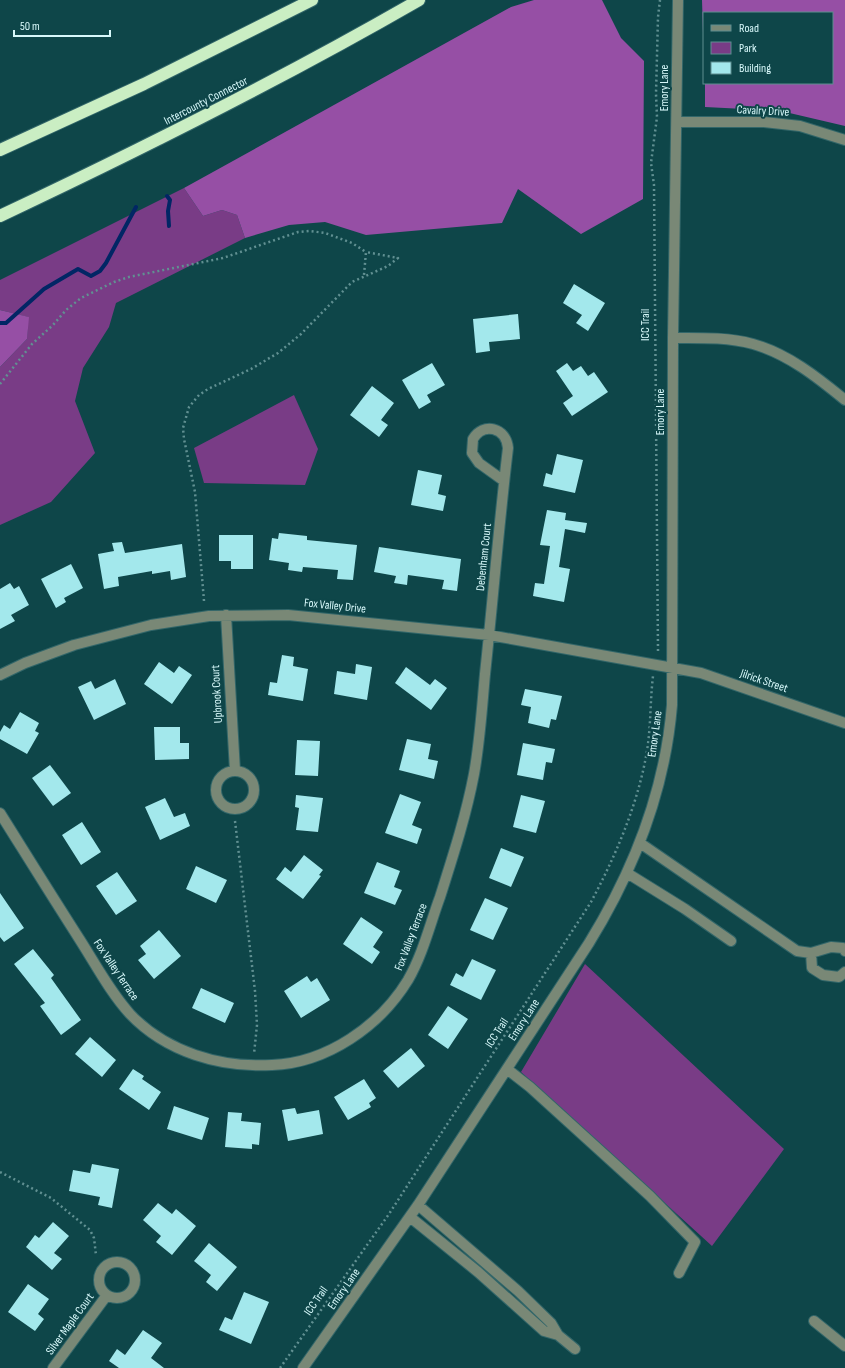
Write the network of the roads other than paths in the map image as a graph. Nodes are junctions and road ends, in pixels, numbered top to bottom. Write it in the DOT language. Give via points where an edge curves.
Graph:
graph roads {
  1 [pos="312,0"];
  2 [pos="419,0"];
  3 [pos="678,0"];
  4 [pos="677,122"];
  5 [pos="845,140"];
  6 [pos="0,150"];
  7 [pos="0,216"];
  8 [pos="673,338"];
  9 [pos="845,400"];
  10 [pos="504,481"];
  11 [pos="226,616"];
  12 [pos="489,635"];
  13 [pos="672,669"];
  14 [pos="0,675"];
  15 [pos="845,723"];
  16 [pos="235,772"];
  17 [pos="0,813"];
  18 [pos="640,843"];
  19 [pos="627,873"];
  20 [pos="731,942"];
  21 [pos="845,951"];
  22 [pos="811,953"];
  23 [pos="845,972"];
  24 [pos="507,1069"];
  25 [pos="418,1205"];
  26 [pos="410,1216"];
  27 [pos="679,1273"];
  28 [pos="107,1295"];
  29 [pos="814,1322"];
  30 [pos="558,1335"];
  31 [pos="845,1346"];
  32 [pos="574,1349"];
  33 [pos="53,1368"];
  34 [pos="303,1368"];
  1 -- 6 [label="highway" via="144,84"];
  2 -- 7 [label="highway, Intercounty Connector" via="271,83 140,150"];
  3 -- 4 [label="street, Emory Lane"];
  4 -- 5 [label="street, Cavalry Drive" via="764,122 800,126"];
  4 -- 8 [label="street, Emory Lane"];
  8 -- 9 [label="street" via="734,341 766,349 797,364"];
  8 -- 13 [label="street, Emory Lane"];
  10 -- 10 [label="street, Debenham Court" via="507,440 497,430 482,430 473,439 472,453"];
  10 -- 12 [label="street, Debenham Court"];
  11 -- 12 [label="street, Fox Valley Drive" via="312,616"];
  11 -- 14 [label="street, Fox Valley Drive" via="182,619 99,637 49,654"];
  11 -- 16 [label="street, Upbrook Court"];
  12 -- 13 [label="street, Fox Valley Drive"];
  12 -- 17 [label="street, Fox Valley Terrace" via="478,742 468,803 452,860 416,963 397,996 371,1023 320,1055 277,1065 235,1065 214,1061 176,1047 145,1028 121,1004 109,987"];
  13 -- 15 [label="street, Jilrick Street" via="719,679"];
  13 -- 18 [label="street, Emory Lane" via="668,743 654,802"];
  18 -- 19 [label="street, Emory Lane"];
  18 -- 22 [label="street" via="797,951"];
  19 -- 20 [label="street" via="685,909"];
  19 -- 24 [label="street, Emory Lane" via="611,907 589,943"];
  21 -- 22 [label="street" via="843,948 831,948"];
  22 -- 23 [label="street" via="812,968 823,975 839,977"];
  24 -- 25 [label="street, Emory Lane"];
  24 -- 27 [label="street" via="650,1196 696,1242"];
  25 -- 26 [label="street, Emory Lane"];
  25 -- 30 [label="street" via="518,1291 551,1323"];
  26 -- 30 [label="street" via="544,1331"];
  26 -- 34 [label="street, Emory Lane"];
  28 -- 33 [label="street, Silver Maple Court"];
  29 -- 31 [label="street"];
  30 -- 32 [label="street"];
}
